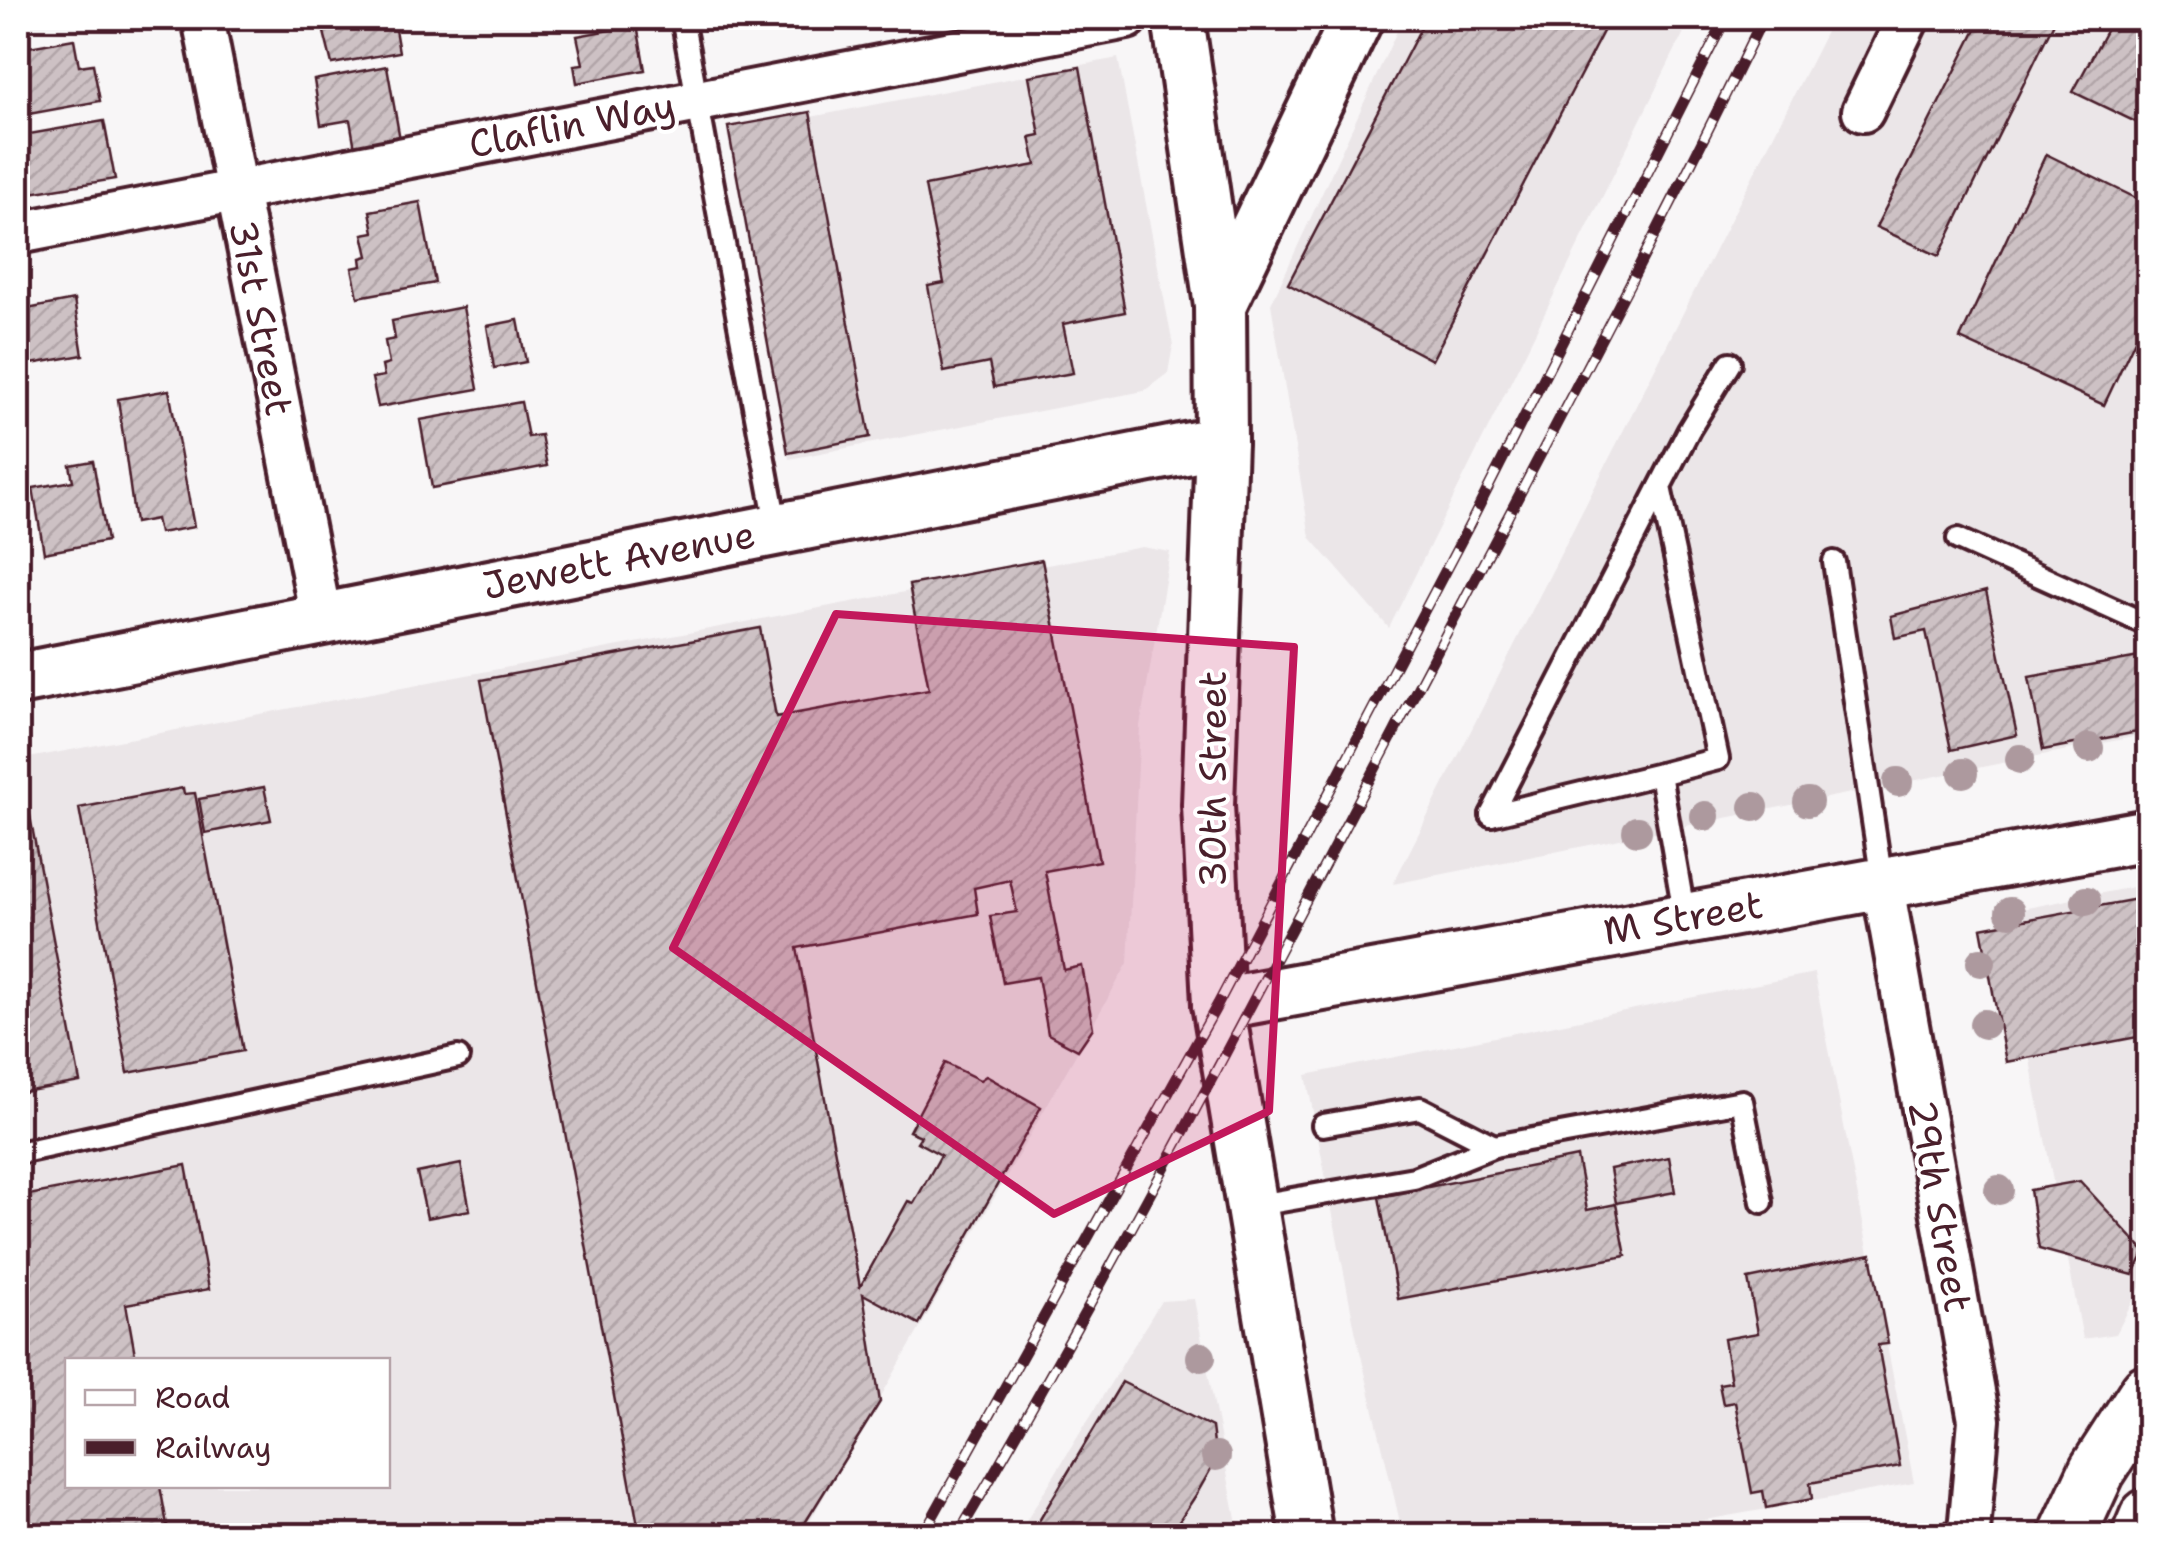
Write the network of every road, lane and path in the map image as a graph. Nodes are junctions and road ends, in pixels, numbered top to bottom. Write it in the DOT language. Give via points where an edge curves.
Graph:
graph roads {
  1 [pos="203,18"];
  2 [pos="682,18"];
  3 [pos="1127,18"];
  4 [pos="1178,18"];
  5 [pos="1357,18"];
  6 [pos="1908,18"];
  7 [pos="698,101"];
  8 [pos="1863,111"];
  9 [pos="236,191"];
  10 [pos="18,234"];
  11 [pos="1220,305"];
  12 [pos="1730,363"];
  13 [pos="1221,442"];
  14 [pos="1660,487"];
  15 [pos="777,529"];
  16 [pos="1958,539"];
  17 [pos="1834,562"];
  18 [pos="321,618"];
  19 [pos="2148,625"];
  20 [pos="18,678"];
  21 [pos="1660,774"];
  22 [pos="2148,835"];
  23 [pos="1882,881"];
  24 [pos="1685,918"];
  25 [pos="1218,1004"];
  26 [pos="458,1056"];
  27 [pos="1322,1125"];
  28 [pos="1494,1146"];
  29 [pos="18,1153"];
  30 [pos="1762,1202"];
  31 [pos="1250,1207"];
  32 [pos="2148,1392"];
  33 [pos="2148,1517"];
  34 [pos="1966,1533"];
  35 [pos="1307,1536"];
  36 [pos="2067,1536"];
  37 [pos="2140,1536"];
  1 -- 9 [label="street, 31st Street"];
  2 -- 7 [label="lane"];
  3 -- 7 [label="street, Claflin Way"];
  4 -- 11 [label="street, 30th Street"];
  5 -- 11 [label="street"];
  6 -- 8 [label="street"];
  7 -- 9 [label="street, Claflin Way"];
  7 -- 15 [label="lane"];
  9 -- 10 [label="street, Claflin Way"];
  9 -- 18 [label="street, 31st Street"];
  11 -- 13 [label="street, 30th Street"];
  12 -- 14 [label="lane"];
  13 -- 15 [label="street, Jewett Avenue"];
  13 -- 25 [label="street, 30th Street" via="1208,805"];
  14 -- 21 [label="lane" via="1718,759"];
  14 -- 21 [label="lane" via="1491,815"];
  15 -- 18 [label="street, Jewett Avenue"];
  16 -- 19 [label="lane"];
  17 -- 23 [label="lane"];
  18 -- 20 [label="street, Jewett Avenue"];
  21 -- 24 [label="lane"];
  22 -- 23 [label="street, M Street"];
  23 -- 24 [label="street, M Street"];
  23 -- 34 [label="street, 29th Street" via="1978,1420"];
  24 -- 25 [label="street, M Street"];
  25 -- 31 [label="street, 30th Street"];
  26 -- 29 [label="lane"];
  27 -- 28 [label="lane" via="1420,1108"];
  28 -- 30 [label="lane" via="1742,1101"];
  28 -- 31 [label="lane" via="1414,1178"];
  31 -- 35 [label="street, 30th Street"];
  32 -- 36 [label="highway" via="2097,1471"];
  33 -- 37 [label="highway"];
}
